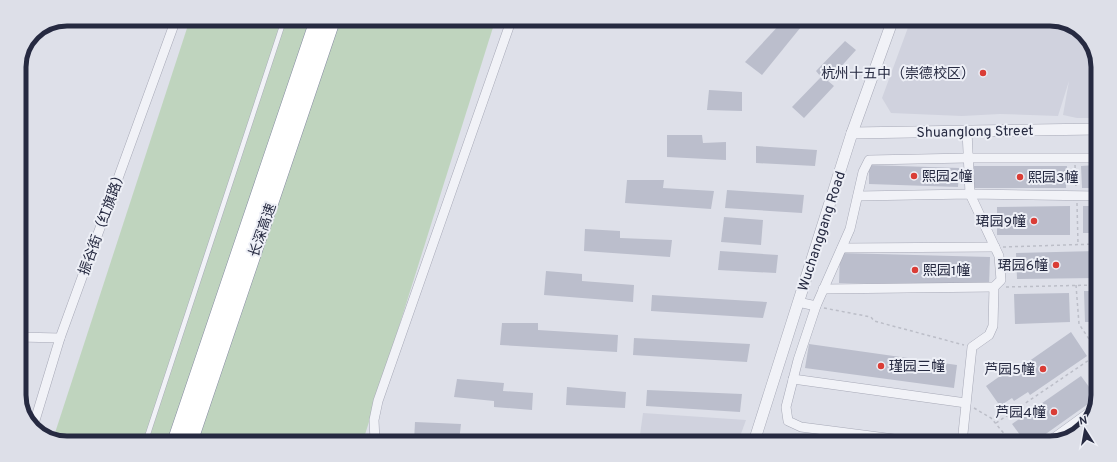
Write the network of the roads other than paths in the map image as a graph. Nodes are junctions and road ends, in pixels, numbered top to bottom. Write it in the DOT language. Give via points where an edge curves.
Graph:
graph roads {
  1 [pos="173,26"];
  2 [pos="282,26"];
  3 [pos="316,26"];
  4 [pos="330,26"];
  5 [pos="509,26"];
  6 [pos="891,26"];
  7 [pos="1091,129"];
  8 [pos="967,131"];
  9 [pos="852,132"];
  10 [pos="968,158"];
  11 [pos="1091,158"];
  12 [pos="970,194"];
  13 [pos="858,196"];
  14 [pos="1091,196"];
  15 [pos="996,247"];
  16 [pos="842,248"];
  17 [pos="994,287"];
  18 [pos="824,289"];
  19 [pos="798,302"];
  20 [pos="816,306"];
  21 [pos="26,337"];
  22 [pos="60,338"];
  23 [pos="793,379"];
  24 [pos="966,403"];
  25 [pos="1087,414"];
  26 [pos="34,420"];
  27 [pos="147,436"];
  28 [pos="177,436"];
  29 [pos="191,436"];
  30 [pos="375,436"];
  31 [pos="756,436"];
  32 [pos="871,436"];
  33 [pos="963,436"];
  34 [pos="1057,436"];
  1 -- 22 [label="street, 振谷街（红旗路）"];
  2 -- 27 [label="lane"];
  3 -- 28 [label="highway, 长深高速"];
  4 -- 29 [label="highway, 长深高速"];
  5 -- 30 [label="street" via="378,401 374,420"];
  6 -- 9 [label="street, Wuchanggang Road"];
  7 -- 8 [label="street, Shuanglong Street"];
  8 -- 9 [label="street, Shuanglong Street"];
  8 -- 10 [label="street"];
  9 -- 19 [label="street, Wuchanggang Road"];
  10 -- 11 [label="street"];
  10 -- 12 [label="street"];
  10 -- 13 [label="street" via="869,160 863,172"];
  12 -- 13 [label="street"];
  12 -- 14 [label="street"];
  12 -- 15 [label="street"];
  13 -- 16 [label="street" via="850,229"];
  15 -- 16 [label="street"];
  15 -- 17 [label="street" via="1001,280"];
  16 -- 18 [label="street"];
  17 -- 18 [label="street"];
  17 -- 24 [label="street" via="994,326 989,335 972,347"];
  18 -- 20 [label="street"];
  19 -- 20 [label="street"];
  19 -- 31 [label="street, Wuchanggang Road"];
  20 -- 23 [label="street"];
  21 -- 22 [label="street"];
  22 -- 26 [label="street, 振谷街（红旗路）"];
  23 -- 24 [label="street"];
  23 -- 32 [label="street" via="786,407 788,421 801,427"];
  24 -- 33 [label="street"];
  25 -- 34 [label="street"];
}
